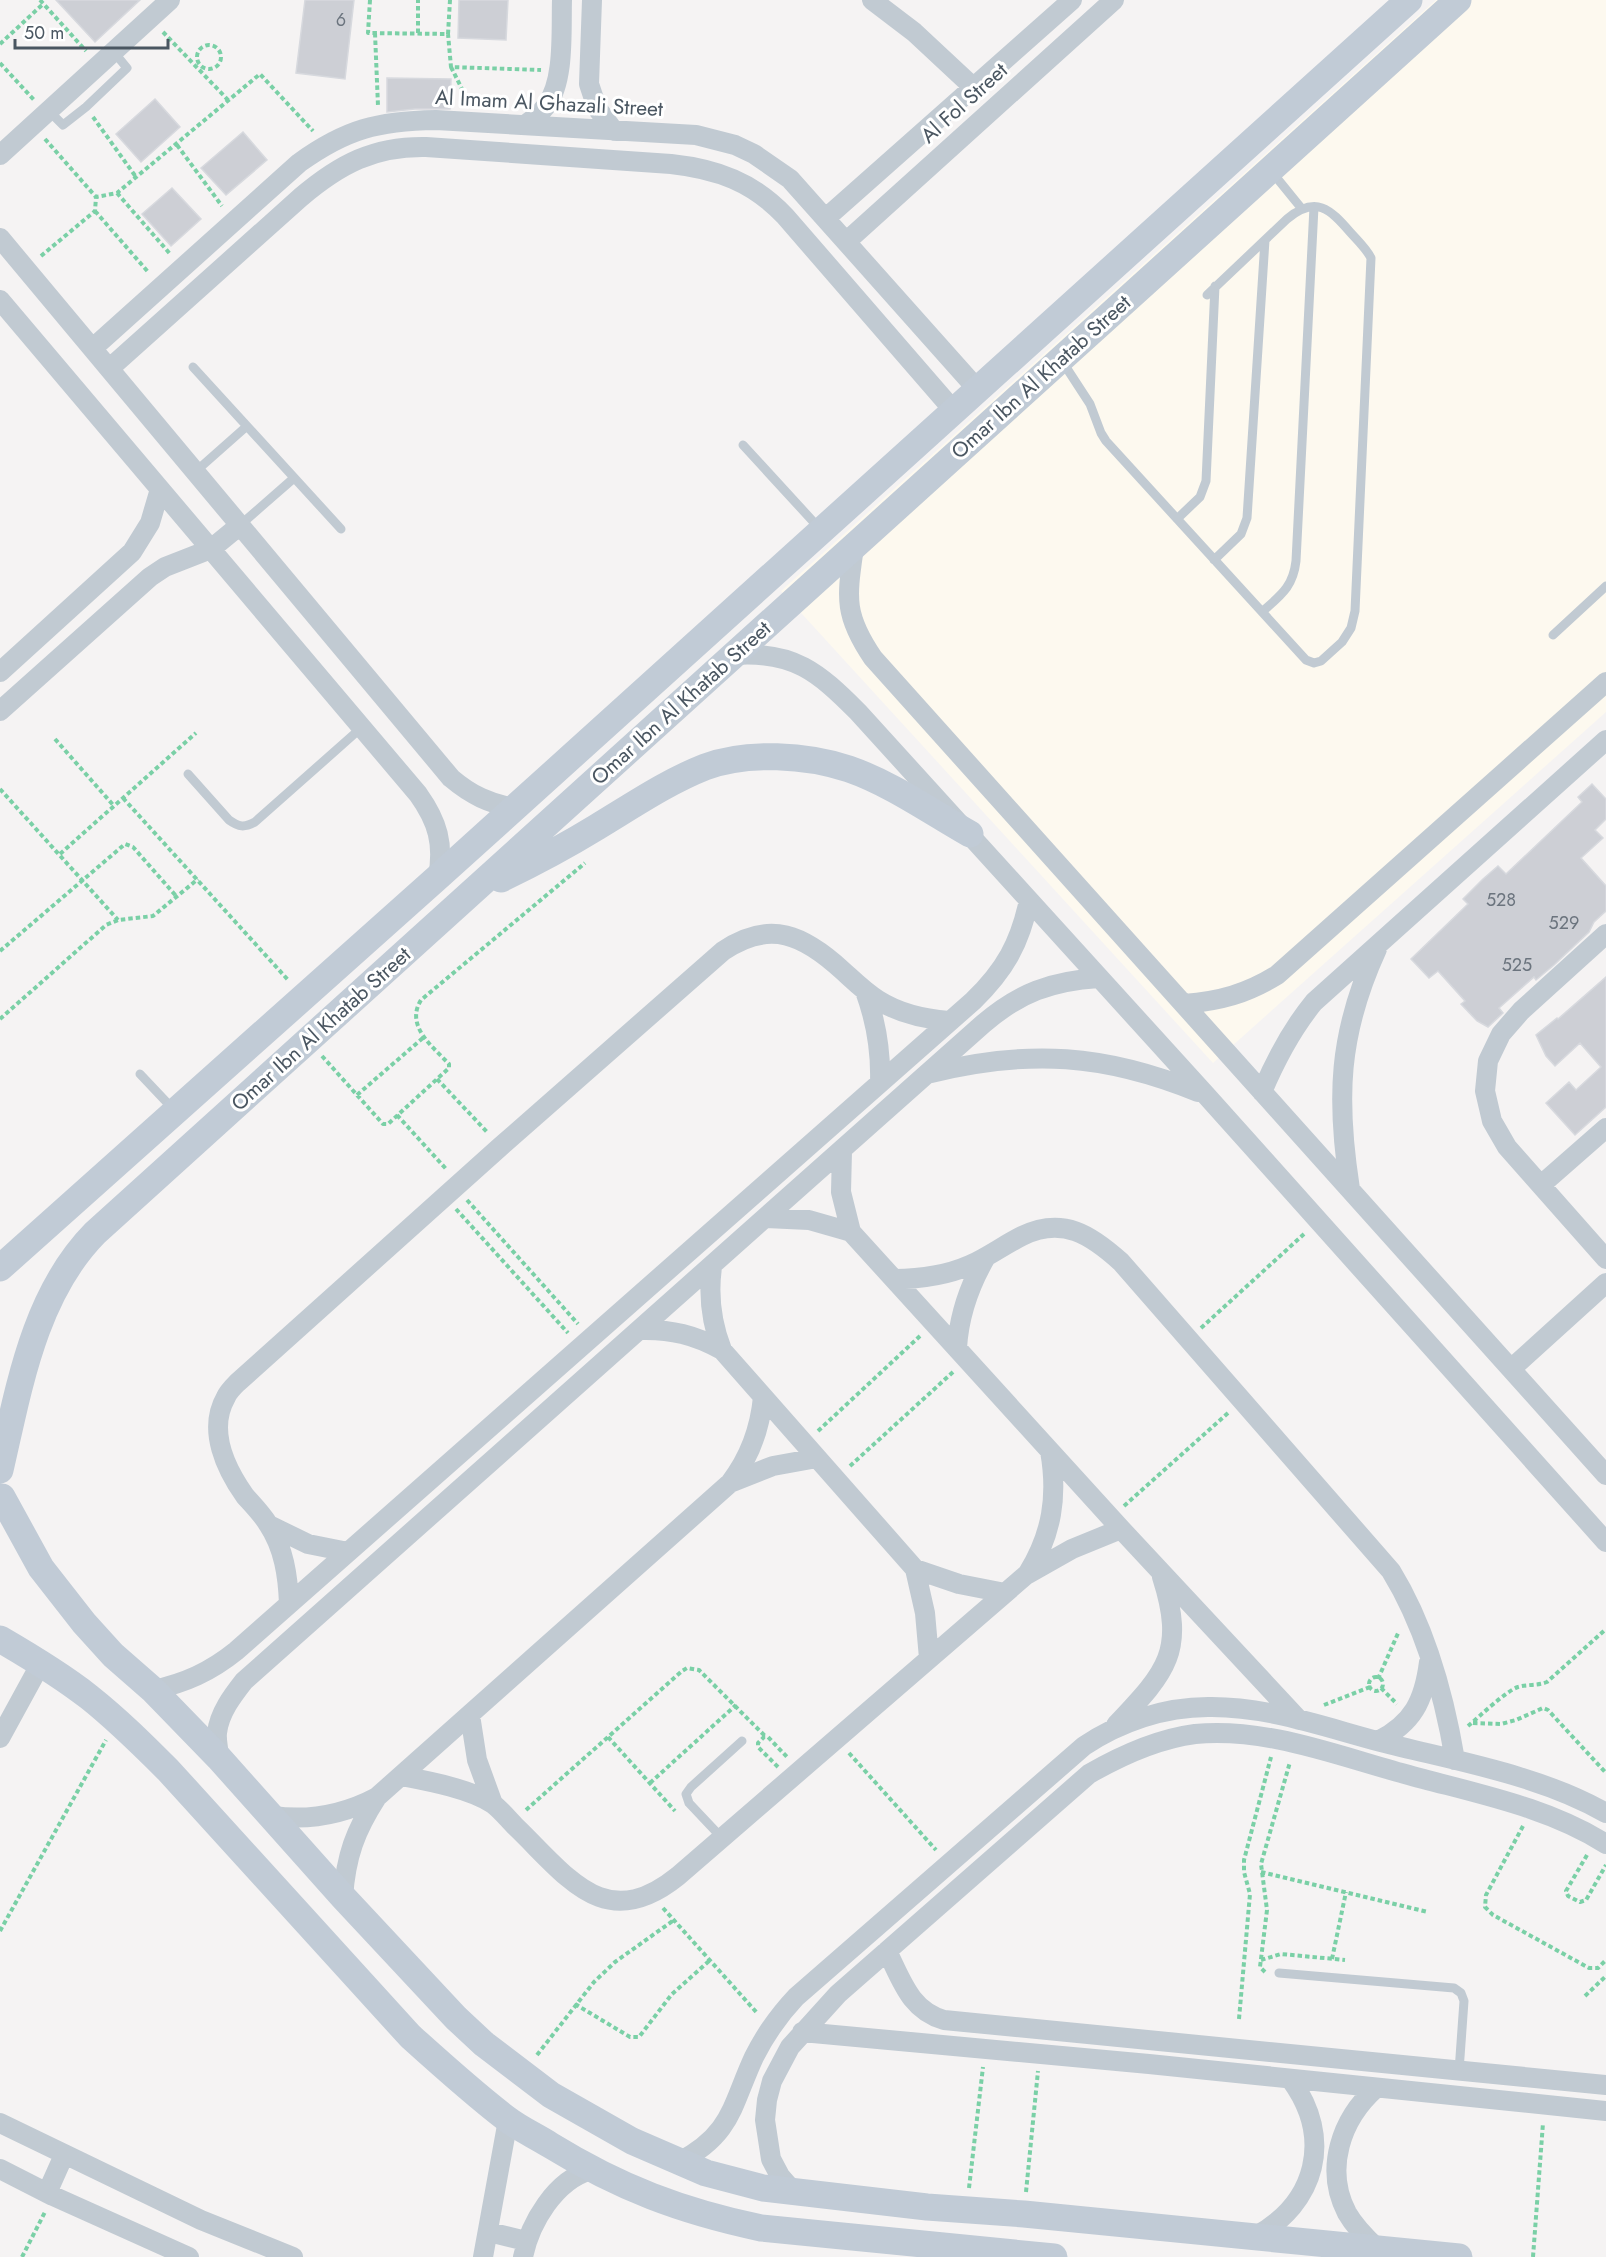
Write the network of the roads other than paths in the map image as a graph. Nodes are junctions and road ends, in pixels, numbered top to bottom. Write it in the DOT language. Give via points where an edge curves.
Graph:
graph roads {
  1 [pos="170,0"];
  2 [pos="562,0"];
  3 [pos="592,0"];
  4 [pos="872,0"];
  5 [pos="1072,0"];
  6 [pos="1114,0"];
  7 [pos="1409,0"];
  8 [pos="1458,0"];
  9 [pos="113,51"];
  10 [pos="973,87"];
  11 [pos="42,116"];
  12 [pos="525,126"];
  13 [pos="614,131"];
  14 [pos="0,155"];
  15 [pos="1270,170"];
  16 [pos="1314,207"];
  17 [pos="1302,209"];
  18 [pos="826,218"];
  19 [pos="1163,222"];
  20 [pos="0,238"];
  21 [pos="1264,240"];
  22 [pos="847,241"];
  23 [pos="1185,248"];
  24 [pos="1215,286"];
  25 [pos="1207,295"];
  26 [pos="0,300"];
  27 [pos="93,348"];
  28 [pos="1061,359"];
  29 [pos="193,367"];
  30 [pos="110,368"];
  31 [pos="978,390"];
  32 [pos="954,411"];
  33 [pos="247,426"];
  34 [pos="743,445"];
  35 [pos="911,450"];
  36 [pos="195,472"];
  37 [pos="934,474"];
  38 [pos="294,478"];
  39 [pos="160,489"];
  40 [pos="862,494"];
  41 [pos="884,519"];
  42 [pos="1177,519"];
  43 [pos="239,526"];
  44 [pos="341,529"];
  45 [pos="822,531"];
  46 [pos="854,547"];
  47 [pos="211,549"];
  48 [pos="1214,560"];
  49 [pos="1606,586"];
  50 [pos="1262,612"];
  51 [pos="1553,635"];
  52 [pos="735,655"];
  53 [pos="3,669"];
  54 [pos="1606,682"];
  55 [pos="26,687"];
  56 [pos="0,711"];
  57 [pos="361,728"];
  58 [pos="1606,740"];
  59 [pos="188,774"];
  60 [pos="515,808"];
  61 [pos="970,834"];
  62 [pos="438,877"];
  63 [pos="470,894"];
  64 [pos="1029,900"];
  65 [pos="1606,934"];
  66 [pos="1380,943"];
  67 [pos="1099,978"];
  68 [pos="865,991"];
  69 [pos="1184,1004"];
  70 [pos="295,1005"];
  71 [pos="949,1021"];
  72 [pos="309,1040"];
  73 [pos="140,1074"];
  74 [pos="929,1074"];
  75 [pos="880,1082"];
  76 [pos="1262,1092"];
  77 [pos="1205,1094"];
  78 [pos="176,1112"];
  79 [pos="1606,1128"];
  80 [pos="842,1151"];
  81 [pos="1541,1185"];
  82 [pos="1350,1189"];
  83 [pos="766,1218"];
  84 [pos="850,1232"];
  85 [pos="986,1257"];
  86 [pos="1606,1259"];
  87 [pos="712,1266"];
  88 [pos="0,1268"];
  89 [pos="894,1279"];
  90 [pos="1606,1283"];
  91 [pos="640,1330"];
  92 [pos="722,1350"];
  93 [pos="962,1354"];
  94 [pos="1511,1369"];
  95 [pos="763,1396"];
  96 [pos="520,1400"];
  97 [pos="538,1420"];
  98 [pos="811,1451"];
  99 [pos="1050,1451"];
  100 [pos="0,1469"];
  101 [pos="1606,1475"];
  102 [pos="730,1483"];
  103 [pos="1,1502"];
  104 [pos="1116,1523"];
  105 [pos="269,1525"];
  106 [pos="1606,1542"];
  107 [pos="348,1552"];
  108 [pos="915,1569"];
  109 [pos="1161,1572"];
  110 [pos="1026,1575"];
  111 [pos="1005,1593"];
  112 [pos="289,1604"];
  113 [pos="0,1639"];
  114 [pos="1430,1657"];
  115 [pos="929,1658"];
  116 [pos="41,1663"];
  117 [pos="153,1690"];
  118 [pos="470,1714"];
  119 [pos="1297,1718"];
  120 [pos="1111,1730"];
  121 [pos="0,1738"];
  122 [pos="1378,1741"];
  123 [pos="742,1742"];
  124 [pos="219,1758"];
  125 [pos="1455,1760"];
  126 [pos="1053,1773"];
  127 [pos="1510,1774"];
  128 [pos="402,1776"];
  129 [pos="1069,1791"];
  130 [pos="377,1797"];
  131 [pos="1503,1801"];
  132 [pos="493,1804"];
  133 [pos="1606,1813"];
  134 [pos="273,1816"];
  135 [pos="722,1838"];
  136 [pos="1601,1841"];
  137 [pos="343,1896"];
  138 [pos="887,1952"];
  139 [pos="1279,1973"];
  140 [pos="802,2032"];
  141 [pos="1152,2040"];
  142 [pos="1149,2064"];
  143 [pos="1459,2071"];
  144 [pos="1533,2078"];
  145 [pos="1291,2080"];
  146 [pos="1606,2085"];
  147 [pos="1376,2088"];
  148 [pos="1537,2104"];
  149 [pos="1606,2111"];
  150 [pos="508,2120"];
  151 [pos="0,2123"];
  152 [pos="1314,2139"];
  153 [pos="1340,2142"];
  154 [pos="64,2155"];
  155 [pos="679,2162"];
  156 [pos="0,2169"];
  157 [pos="591,2170"];
  158 [pos="794,2192"];
  159 [pos="50,2194"];
  160 [pos="927,2207"];
  161 [pos="489,2232"];
  162 [pos="1254,2237"];
  163 [pos="924,2243"];
  164 [pos="1377,2248"];
  165 [pos="524,2249"];
  166 [pos="189,2257"];
  167 [pos="293,2257"];
  168 [pos="483,2257"];
  169 [pos="1054,2257"];
  170 [pos="1459,2257"];
  1 -- 9 [label="street"];
  2 -- 12 [label="street" via="556,86 546,106"];
  3 -- 13 [label="street" via="589,84 597,108"];
  4 -- 10 [label="street" via="914,32"];
  5 -- 10 [label="street, Al Fol Street"];
  6 -- 22 [label="street, Al Fol Street"];
  7 -- 19 [label="street, Omar Ibn Al Khatab Street"];
  8 -- 15 [label="street, Omar Ibn Al Khatab Street"];
  9 -- 11 [label="street"];
  9 -- 11 [label="lane" via="127,68 86,107 63,125"];
  10 -- 18 [label="street, Al Fol Street"];
  11 -- 14 [label="street"];
  12 -- 13 [label="street, Al Imam Al Ghazali Street"];
  12 -- 27 [label="street, Al Imam Al Ghazali Street" via="395,121 357,131 326,145 299,163"];
  13 -- 18 [label="street, Al Imam Al Ghazali Street" via="696,135 735,145 773,165"];
  15 -- 17 [label="lane"];
  15 -- 23 [label="street, Omar Ibn Al Khatab Street"];
  16 -- 17 [label="lane"];
  16 -- 50 [label="lane" via="1296,561 1289,586"];
  16 -- 50 [label="lane" via="1333,212 1372,261 1354,611 1347,636 1314,663 1306,660"];
  17 -- 21 [label="lane"];
  18 -- 22 [label="street, Al Imam Al Ghazali Street"];
  19 -- 23 [label="street"];
  19 -- 31 [label="street, Omar Ibn Al Khatab Street"];
  20 -- 27 [label="street"];
  21 -- 24 [label="lane"];
  21 -- 48 [label="lane" via="1247,518 1241,534"];
  22 -- 31 [label="street, Al Imam Al Ghazali Street"];
  23 -- 28 [label="street, Omar Ibn Al Khatab Street"];
  24 -- 25 [label="lane"];
  24 -- 42 [label="lane" via="1206,481 1200,497"];
  26 -- 39 [label="street"];
  27 -- 30 [label="street"];
  28 -- 37 [label="street, Omar Ibn Al Khatab Street"];
  28 -- 42 [label="lane" via="1090,404 1106,441"];
  29 -- 33 [label="lane"];
  30 -- 32 [label="street" via="332,172 379,151 426,147 671,164 739,180 780,211"];
  30 -- 36 [label="street"];
  31 -- 32 [label="street, Omar Ibn Al Khatab Street"];
  32 -- 35 [label="street, Omar Ibn Al Khatab Street"];
  33 -- 36 [label="lane"];
  33 -- 38 [label="lane"];
  34 -- 45 [label="lane"];
  35 -- 37 [label="street" via="912,465 917,471"];
  35 -- 40 [label="street, Omar Ibn Al Khatab Street"];
  36 -- 43 [label="street"];
  37 -- 41 [label="street, Omar Ibn Al Khatab Street"];
  38 -- 43 [label="lane"];
  38 -- 44 [label="lane"];
  39 -- 47 [label="street"];
  39 -- 53 [label="street" via="150,523 132,552"];
  40 -- 41 [label="street" via="879,499"];
  40 -- 45 [label="street, Omar Ibn Al Khatab Street"];
  41 -- 46 [label="street, Omar Ibn Al Khatab Street"];
  42 -- 48 [label="lane"];
  43 -- 47 [label="street"];
  43 -- 60 [label="street" via="452,778 480,798"];
  45 -- 60 [label="street, Omar Ibn Al Khatab Street"];
  46 -- 52 [label="street, Omar Ibn Al Khatab Street"];
  46 -- 69 [label="street" via="849,610 873,657"];
  47 -- 55 [label="street" via="150,576"];
  47 -- 57 [label="street"];
  48 -- 50 [label="lane"];
  49 -- 51 [label="lane"];
  52 -- 61 [label="street" via="760,653 786,658 815,673 858,712"];
  52 -- 63 [label="street, Omar Ibn Al Khatab Street"];
  53 -- 55 [label="street"];
  54 -- 69 [label="street" via="1277,975 1232,997"];
  55 -- 56 [label="street"];
  57 -- 59 [label="lane" via="246,826 229,820"];
  57 -- 62 [label="street" via="428,808 440,839"];
  58 -- 66 [label="street"];
  60 -- 62 [label="street, Omar Ibn Al Khatab Street"];
  61 -- 63 [label="street" via="882,783 849,769 778,756 742,759 707,766 674,782 554,852"];
  61 -- 64 [label="street"];
  62 -- 70 [label="street, Omar Ibn Al Khatab Street"];
  63 -- 72 [label="street, Omar Ibn Al Khatab Street"];
  64 -- 67 [label="street"];
  64 -- 71 [label="street" via="1016,945 1004,966"];
  65 -- 81 [label="street" via="1521,1011 1501,1034 1488,1061 1485,1091 1492,1121 1507,1147"];
  66 -- 76 [label="street" via="1314,1002 1295,1025"];
  66 -- 82 [label="street" via="1356,1001 1345,1045 1341,1117"];
  67 -- 74 [label="street" via="1056,983 1017,999"];
  67 -- 77 [label="street"];
  68 -- 71 [label="street" via="906,1014"];
  68 -- 75 [label="street" via="880,1046"];
  68 -- 105 [label="street" via="840,968 795,938 776,933 739,940 453,1189 225,1398 218,1423 220,1448 230,1471"];
  69 -- 76 [label="street"];
  70 -- 72 [label="street"];
  70 -- 78 [label="street, Omar Ibn Al Khatab Street"];
  71 -- 75 [label="street"];
  72 -- 100 [label="street, Omar Ibn Al Khatab Street" via="95,1233 72,1261 53,1293 26,1362"];
  73 -- 78 [label="lane"];
  74 -- 77 [label="street" via="1008,1059 1069,1059 1129,1068"];
  74 -- 80 [label="street"];
  75 -- 96 [label="street"];
  76 -- 82 [label="street"];
  77 -- 106 [label="street"];
  78 -- 88 [label="street, Omar Ibn Al Khatab Street"];
  79 -- 81 [label="street"];
  80 -- 83 [label="street"];
  80 -- 84 [label="street" via="841,1192"];
  81 -- 86 [label="street"];
  82 -- 94 [label="street"];
  83 -- 84 [label="street" via="809,1220"];
  83 -- 87 [label="street"];
  84 -- 89 [label="street"];
  85 -- 89 [label="street" via="951,1273"];
  85 -- 93 [label="street" via="965,1300 958,1332"];
  85 -- 114 [label="street" via="1024,1235 1065,1227 1084,1233 1121,1262 1378,1555 1411,1606"];
  87 -- 91 [label="street"];
  87 -- 92 [label="street" via="711,1309"];
  89 -- 93 [label="street"];
  90 -- 94 [label="street"];
  91 -- 92 [label="street" via="683,1333"];
  91 -- 97 [label="street"];
  92 -- 95 [label="street"];
  93 -- 99 [label="street"];
  94 -- 101 [label="street"];
  95 -- 98 [label="street"];
  95 -- 102 [label="street" via="753,1446"];
  96 -- 97 [label="street"];
  96 -- 107 [label="street"];
  97 -- 124 [label="street" via="244,1681 223,1714 217,1733"];
  98 -- 102 [label="street"];
  98 -- 108 [label="street"];
  99 -- 104 [label="street"];
  99 -- 110 [label="street" via="1052,1515 1038,1556"];
  100 -- 103 [label="street, Omar Ibn Al Khatab Street"];
  102 -- 118 [label="street"];
  103 -- 117 [label="street" via="60,1594 113,1655"];
  104 -- 109 [label="street"];
  104 -- 110 [label="street"];
  105 -- 107 [label="street" via="308,1544"];
  105 -- 112 [label="street" via="284,1561"];
  107 -- 112 [label="street"];
  108 -- 111 [label="street" via="959,1584"];
  108 -- 115 [label="street" via="925,1613"];
  109 -- 119 [label="street"];
  109 -- 120 [label="street" via="1172,1615 1169,1658 1160,1676"];
  110 -- 111 [label="street"];
  111 -- 115 [label="street"];
  112 -- 117 [label="street" via="219,1665 179,1684"];
  113 -- 116 [label="street"];
  114 -- 122 [label="street" via="1421,1699 1411,1717"];
  114 -- 125 [label="street"];
  115 -- 135 [label="street"];
  116 -- 121 [label="street"];
  116 -- 150 [label="street" via="89,1697 168,1770 410,2036"];
  117 -- 124 [label="street"];
  118 -- 128 [label="street"];
  118 -- 132 [label="street" via="477,1761"];
  119 -- 120 [label="street" via="1208,1707 1175,1709"];
  119 -- 122 [label="street"];
  120 -- 126 [label="street" via="1084,1746"];
  122 -- 125 [label="street"];
  123 -- 135 [label="lane" via="686,1794 689,1803"];
  124 -- 134 [label="street"];
  125 -- 127 [label="street"];
  126 -- 129 [label="street"];
  126 -- 155 [label="street" via="796,1997 770,2028 721,2130"];
  127 -- 131 [label="street"];
  127 -- 133 [label="street"];
  128 -- 130 [label="street"];
  128 -- 132 [label="street" via="448,1786"];
  129 -- 131 [label="street" via="1089,1774 1120,1757 1160,1742 1196,1734 1230,1734 1276,1739"];
  129 -- 138 [label="street"];
  130 -- 134 [label="street" via="326,1816"];
  130 -- 137 [label="street" via="351,1844"];
  131 -- 136 [label="street" via="1555,1817"];
  132 -- 135 [label="street" via="576,1885 607,1900 637,1900 652,1895"];
  134 -- 137 [label="street"];
  137 -- 155 [label="street" via="484,2044 587,2117"];
  138 -- 140 [label="street"];
  138 -- 141 [label="street" via="912,1999 931,2016"];
  139 -- 143 [label="lane" via="1458,1990 1464,2001"];
  140 -- 142 [label="street"];
  140 -- 158 [label="street" via="776,2072 765,2120 771,2158"];
  141 -- 142 [label="street"];
  141 -- 143 [label="street"];
  142 -- 145 [label="street"];
  143 -- 144 [label="street"];
  144 -- 146 [label="street"];
  144 -- 148 [label="street"];
  145 -- 147 [label="street"];
  145 -- 152 [label="street" via="1308,2108"];
  147 -- 148 [label="street"];
  147 -- 153 [label="street" via="1353,2112"];
  148 -- 149 [label="street"];
  150 -- 157 [label="street"];
  150 -- 161 [label="street"];
  151 -- 154 [label="street"];
  152 -- 153 [label="street"];
  152 -- 162 [label="street" via="1314,2157 1304,2190 1283,2218"];
  153 -- 164 [label="street" via="1336,2166 1346,2212 1359,2232"];
  154 -- 159 [label="street"];
  154 -- 167 [label="street" via="201,2220"];
  155 -- 158 [label="street" via="734,2182"];
  156 -- 159 [label="street"];
  157 -- 163 [label="street" via="663,2202 717,2219 761,2228"];
  157 -- 165 [label="street" via="578,2174 547,2204"];
  158 -- 160 [label="street"];
  159 -- 166 [label="street"];
  160 -- 162 [label="street"];
  160 -- 163 [label="street"];
  161 -- 165 [label="street"];
  161 -- 168 [label="street"];
  162 -- 164 [label="street"];
  163 -- 169 [label="street"];
  164 -- 170 [label="street"];
}
